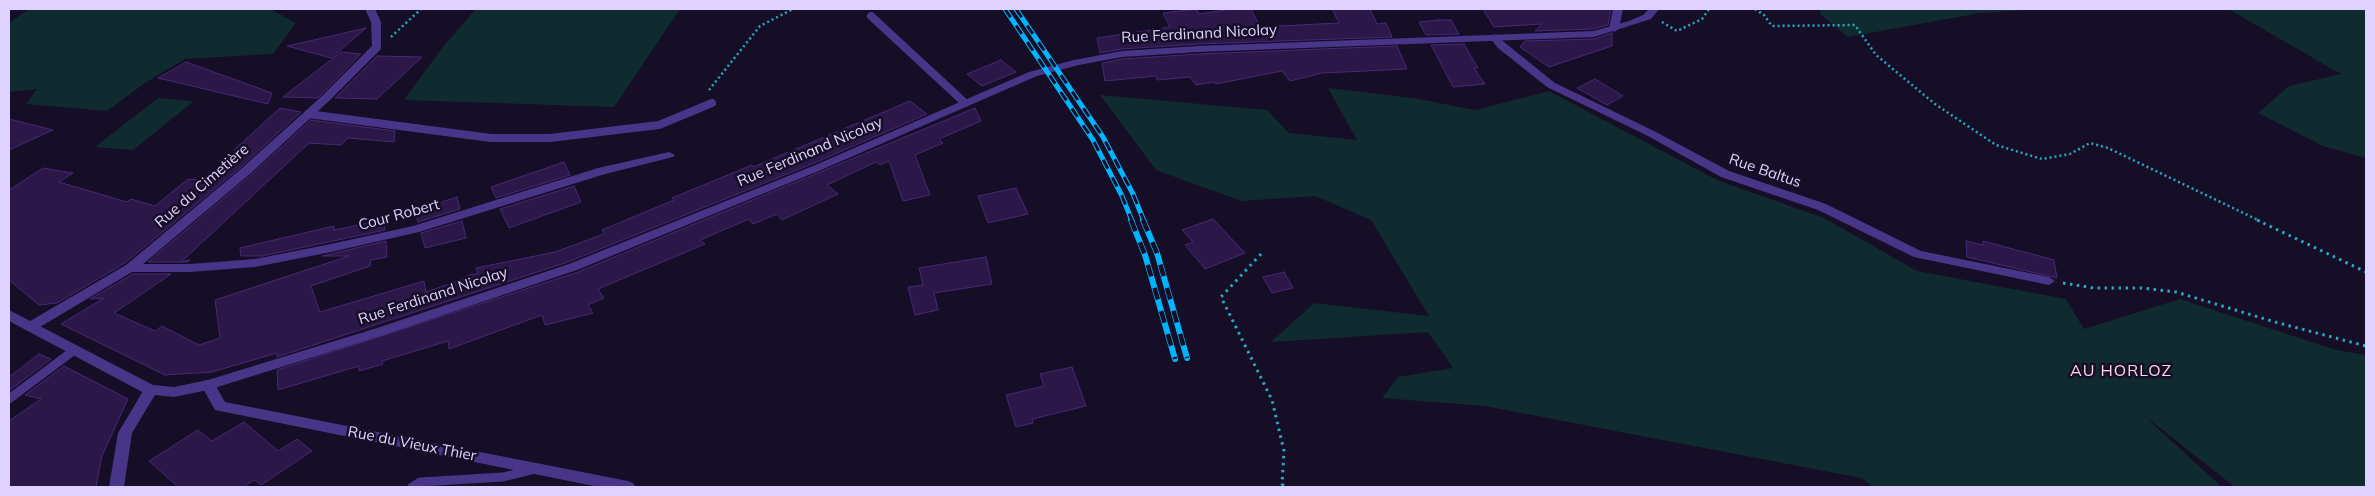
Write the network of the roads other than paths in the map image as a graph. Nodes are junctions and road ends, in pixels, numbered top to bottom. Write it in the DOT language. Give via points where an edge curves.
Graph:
graph roads {
  1 [pos="370,9"];
  2 [pos="1618,9"];
  3 [pos="1654,9"];
  4 [pos="871,16"];
  5 [pos="1614,29"];
  6 [pos="1494,37"];
  7 [pos="712,103"];
  8 [pos="964,103"];
  9 [pos="308,114"];
  10 [pos="669,155"];
  11 [pos="130,268"];
  12 [pos="2050,282"];
  13 [pos="9,315"];
  14 [pos="30,327"];
  15 [pos="73,350"];
  16 [pos="208,385"];
  17 [pos="151,390"];
  18 [pos="9,399"];
  19 [pos="537,469"];
  20 [pos="116,487"];
  21 [pos="412,487"];
  22 [pos="628,487"];
  1 -- 9 [label="street, Rue du Cimetière" via="376,22 377,47"];
  2 -- 5 [label="street"];
  3 -- 5 [label="street, Rue Ferdinand Nicolay" via="1647,17"];
  4 -- 8 [label="lane"];
  5 -- 6 [label="street, Rue Ferdinand Nicolay" via="1594,34"];
  6 -- 8 [label="street, Rue Ferdinand Nicolay" via="1122,54 1033,74"];
  6 -- 12 [label="street, Rue Baltus" via="1551,85 1725,174 1822,207 1918,254"];
  7 -- 9 [label="lane" via="659,125 550,138 491,138"];
  8 -- 16 [label="street, Rue Ferdinand Nicolay" via="817,168 573,267"];
  9 -- 11 [label="street, Rue du Cimetière" via="246,171"];
  10 -- 11 [label="street, Cour Robert" via="602,171 416,229 332,248 255,262 190,268"];
  11 -- 14 [label="street, Rue du Cimetière"];
  13 -- 14 [label="street, Rue Ferdinand Nicolay"];
  14 -- 15 [label="street, Rue Ferdinand Nicolay"];
  15 -- 17 [label="street, Rue Ferdinand Nicolay"];
  15 -- 18 [label="lane"];
  16 -- 17 [label="street, Rue Ferdinand Nicolay" via="174,392"];
  16 -- 19 [label="street, Rue du Vieux Thier" via="220,406"];
  17 -- 20 [label="street" via="125,433"];
  19 -- 21 [label="lane" via="503,477 420,482"];
  19 -- 22 [label="street, Rue du Vieux Thier"];
}
